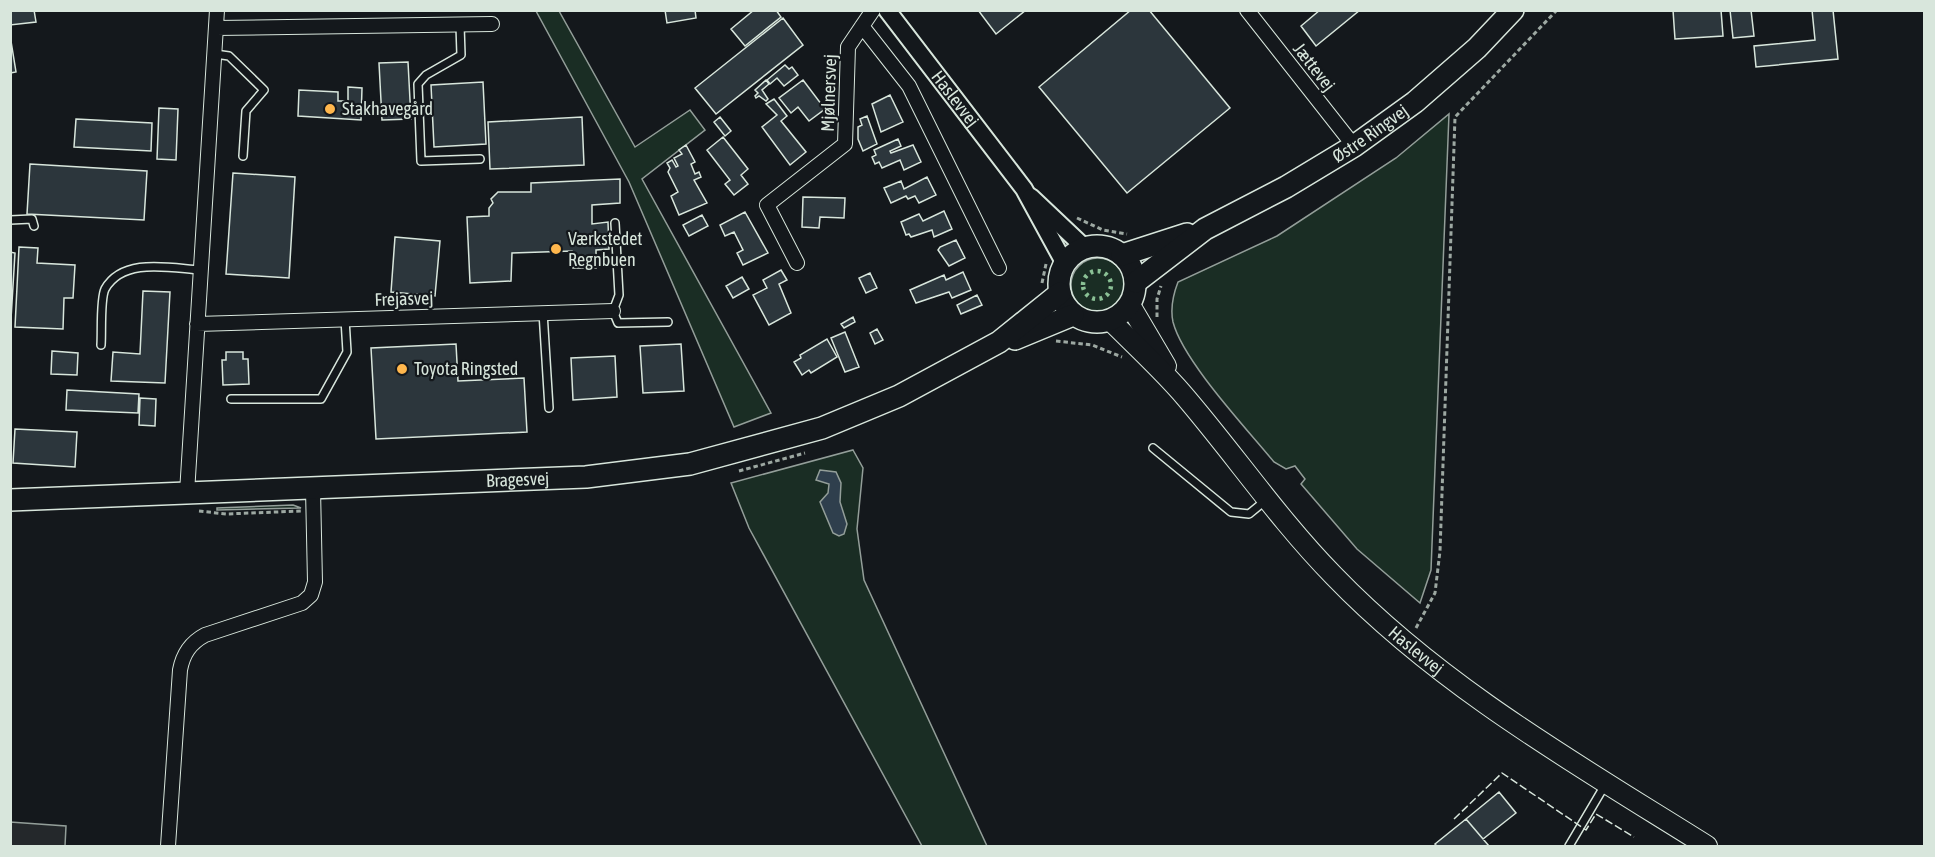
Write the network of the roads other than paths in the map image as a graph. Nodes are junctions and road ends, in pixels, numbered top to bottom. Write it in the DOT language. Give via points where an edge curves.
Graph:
graph roads {
  1 [pos="218,10"];
  2 [pos="873,10"];
  3 [pos="887,10"];
  4 [pos="1247,10"];
  5 [pos="1513,10"];
  6 [pos="492,24"];
  7 [pos="460,25"];
  8 [pos="862,26"];
  9 [pos="216,28"];
  10 [pos="215,54"];
  11 [pos="1354,146"];
  12 [pos="243,156"];
  13 [pos="480,159"];
  14 [pos="1024,189"];
  15 [pos="10,220"];
  16 [pos="615,224"];
  17 [pos="34,226"];
  18 [pos="1205,230"];
  19 [pos="1085,248"];
  20 [pos="1122,255"];
  21 [pos="797,263"];
  22 [pos="1065,264"];
  23 [pos="999,268"];
  24 [pos="200,270"];
  25 [pos="1136,282"];
  26 [pos="1050,289"];
  27 [pos="1130,305"];
  28 [pos="613,311"];
  29 [pos="543,312"];
  30 [pos="1074,315"];
  31 [pos="345,319"];
  32 [pos="1111,321"];
  33 [pos="668,322"];
  34 [pos="197,324"];
  35 [pos="999,342"];
  36 [pos="101,345"];
  37 [pos="1181,392"];
  38 [pos="231,399"];
  39 [pos="549,408"];
  40 [pos="1153,447"];
  41 [pos="313,489"];
  42 [pos="187,493"];
  43 [pos="10,500"];
  44 [pos="1266,500"];
  45 [pos="1607,783"];
  46 [pos="168,846"];
  47 [pos="1569,846"];
  48 [pos="1707,846"];
  1 -- 9 [label="street"];
  2 -- 8 [label="street, Mjølnersvej"];
  3 -- 14 [label="street, Haslevvej"];
  4 -- 11 [label="street, Jættevej"];
  5 -- 11 [label="main road, Østre Ringvej" via="1477,48 1415,102"];
  6 -- 7 [label="street"];
  7 -- 9 [label="street"];
  7 -- 13 [label="lane" via="461,55 418,84 421,161"];
  8 -- 21 [label="street, Mjølnersvej" via="848,47 845,144 767,205"];
  8 -- 23 [label="street" via="909,86"];
  9 -- 10 [label="street"];
  10 -- 12 [label="lane" via="229,56 264,90 246,111"];
  10 -- 24 [label="street"];
  11 -- 18 [label="main road, Østre Ringvej"];
  14 -- 19 [label="street, Haslevvej"];
  14 -- 22 [label="street, Haslevvej"];
  15 -- 17 [label="lane" via="32,219"];
  16 -- 28 [label="lane" via="619,295"];
  18 -- 20 [label="main road, Østre Ringvej"];
  18 -- 25 [label="main road, Østre Ringvej"];
  19 -- 20 [label="main road" via="1106,247"];
  19 -- 22 [label="main road"];
  20 -- 25 [label="main road"];
  22 -- 26 [label="main road"];
  24 -- 34 [label="street"];
  24 -- 36 [label="lane" via="141,267 119,273 104,291"];
  25 -- 27 [label="main road"];
  26 -- 30 [label="main road"];
  26 -- 35 [label="main road, Bragesvej"];
  27 -- 32 [label="main road"];
  27 -- 37 [label="main road, Haslevvej"];
  28 -- 29 [label="street, Frejasvej"];
  28 -- 33 [label="lane" via="618,323"];
  29 -- 31 [label="street, Frejasvej"];
  29 -- 39 [label="lane"];
  30 -- 32 [label="main road" via="1092,322"];
  30 -- 35 [label="main road, Bragesvej"];
  31 -- 34 [label="street, Frejasvej"];
  31 -- 38 [label="lane" via="347,352 321,399"];
  32 -- 37 [label="main road, Haslevvej"];
  34 -- 42 [label="street"];
  35 -- 41 [label="main road, Bragesvej" via="899,396 822,428 690,464 586,477"];
  37 -- 44 [label="main road, Haslevvej"];
  40 -- 44 [label="lane" via="1231,512 1250,514"];
  41 -- 42 [label="main road, Bragesvej"];
  41 -- 46 [label="street" via="315,582 310,595 295,606 205,635 184,655"];
  42 -- 43 [label="main road, Bragesvej"];
  44 -- 45 [label="main road, Haslevvej" via="1335,577 1406,641 1479,699"];
  45 -- 47 [label="lane"];
  45 -- 48 [label="main road, Haslevvej"];
}
